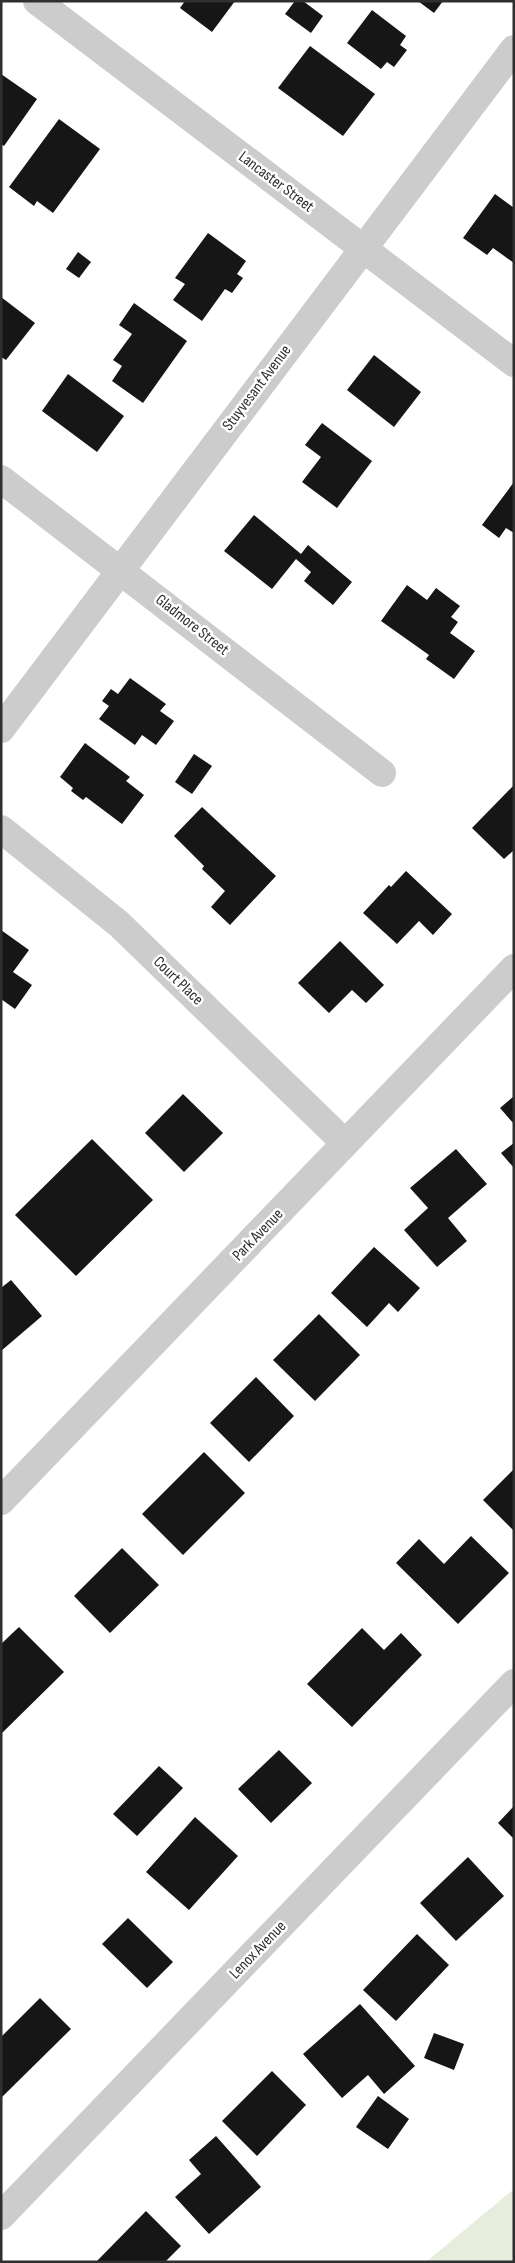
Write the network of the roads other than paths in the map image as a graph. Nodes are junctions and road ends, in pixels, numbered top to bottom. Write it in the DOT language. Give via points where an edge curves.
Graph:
graph roads {
  1 [pos="37,1"];
  2 [pos="514,49"];
  3 [pos="363,248"];
  4 [pos="514,363"];
  5 [pos="1,479"];
  6 [pos="120,569"];
  7 [pos="1,729"];
  8 [pos="382,773"];
  9 [pos="1,829"];
  10 [pos="514,968"];
  11 [pos="345,1144"];
  12 [pos="1,1501"];
  13 [pos="514,1683"];
  14 [pos="1,2216"];
  1 -- 3 [label="street, Lancaster Street"];
  2 -- 3 [label="street, Stuyvesant Avenue"];
  3 -- 4 [label="street, Lancaster Street"];
  3 -- 6 [label="street, Stuyvesant Avenue"];
  5 -- 6 [label="street, Gladmore Street"];
  6 -- 7 [label="street, Stuyvesant Avenue"];
  6 -- 8 [label="street, Gladmore Street"];
  9 -- 11 [label="street, Court Place" via="119,924"];
  10 -- 11 [label="street, Park Avenue"];
  11 -- 12 [label="street, Park Avenue"];
  13 -- 14 [label="street, Lenox Avenue"];
}
